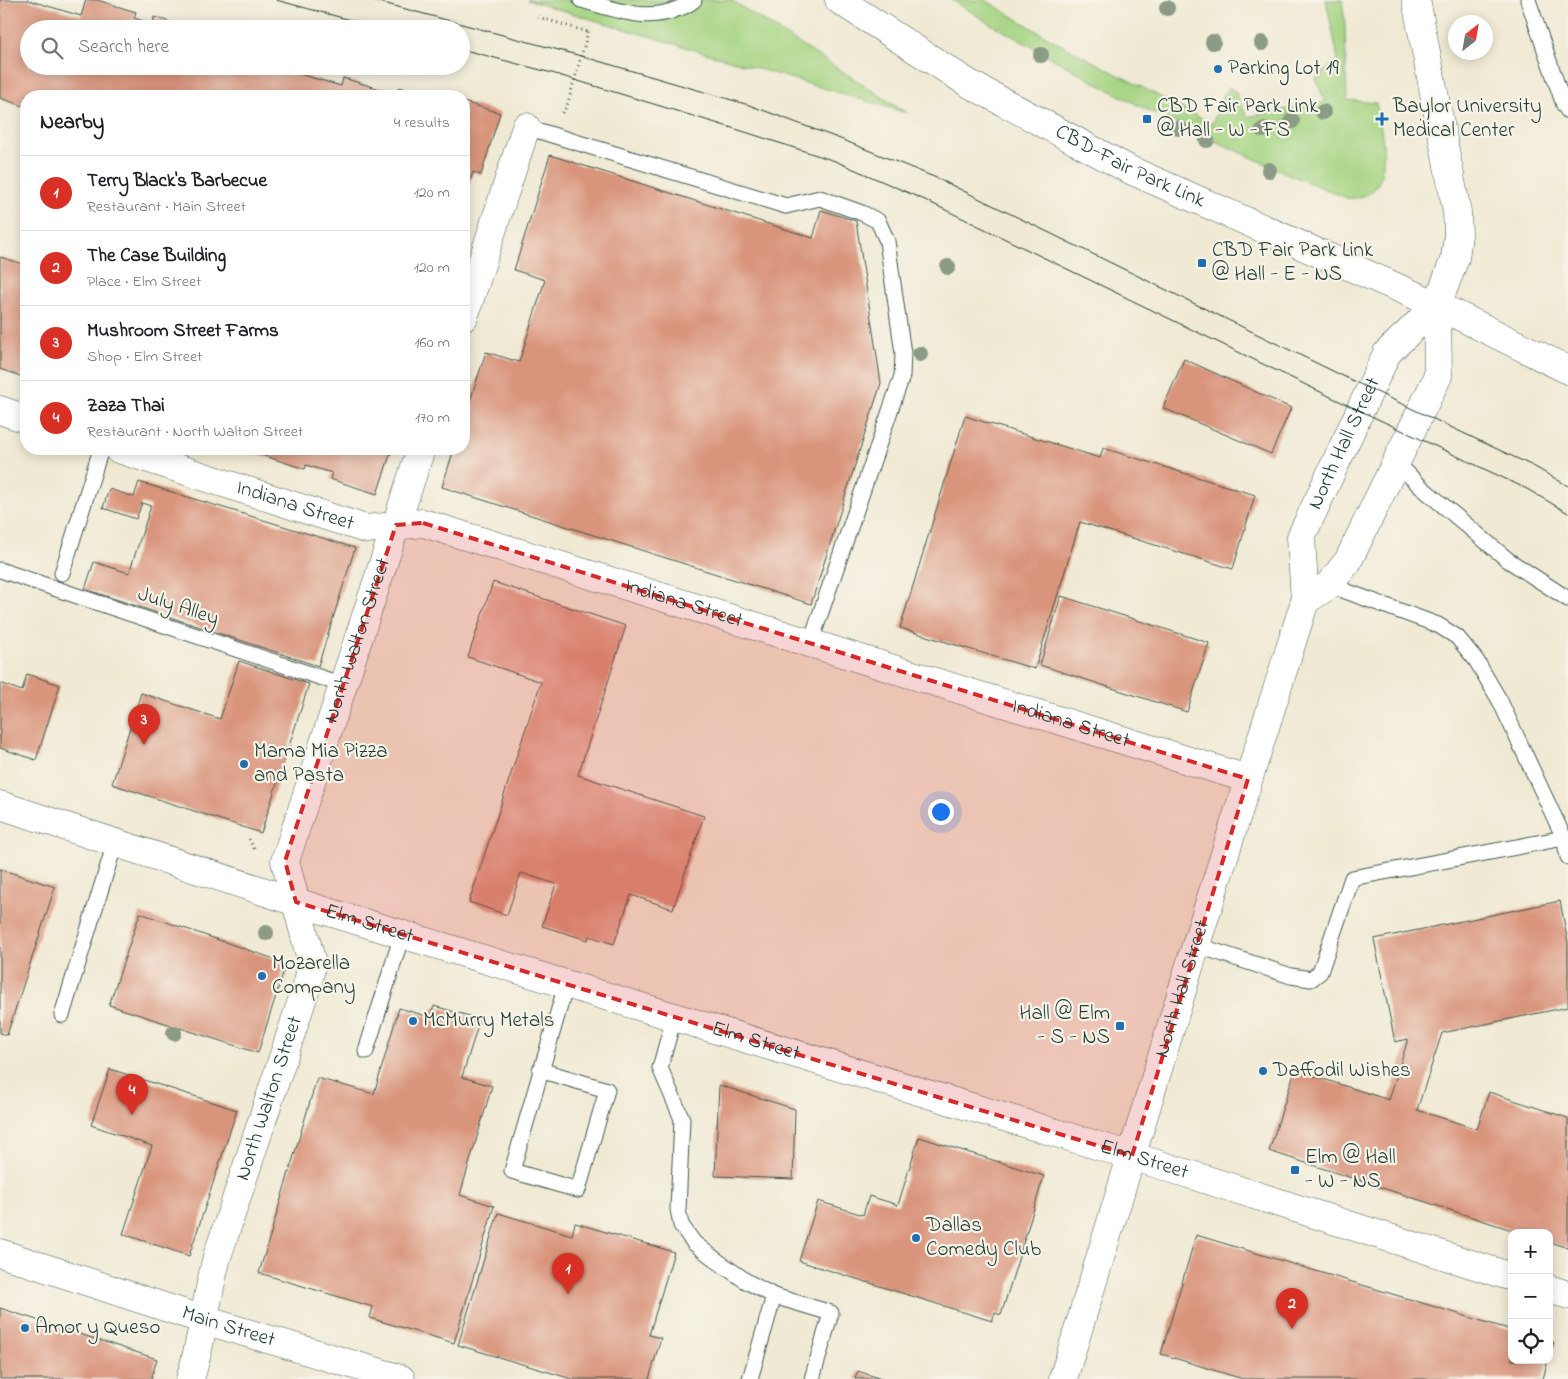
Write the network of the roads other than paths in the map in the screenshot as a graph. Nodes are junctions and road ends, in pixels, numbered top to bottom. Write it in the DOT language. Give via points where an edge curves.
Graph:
graph roads {
  1 [pos="581,0"];
  2 [pos="694,0"];
  3 [pos="839,0"];
  4 [pos="1416,0"];
  5 [pos="1528,0"];
  6 [pos="1568,111"];
  7 [pos="526,128"];
  8 [pos="470,299"];
  9 [pos="1438,305"];
  10 [pos="1568,370"];
  11 [pos="0,410"];
  12 [pos="20,417"];
  13 [pos="98,455"];
  14 [pos="137,455"];
  15 [pos="419,455"];
  16 [pos="1397,463"];
  17 [pos="396,525"];
  18 [pos="0,570"];
  19 [pos="62,572"];
  20 [pos="1329,585"];
  21 [pos="1568,599"];
  22 [pos="1305,601"];
  23 [pos="810,644"];
  24 [pos="343,685"];
  25 [pos="1248,779"];
  26 [pos="0,805"];
  27 [pos="1564,838"];
  28 [pos="115,843"];
  29 [pos="1568,857"];
  30 [pos="296,902"];
  31 [pos="402,934"];
  32 [pos="1196,945"];
  33 [pos="566,985"];
  34 [pos="62,1015"];
  35 [pos="674,1017"];
  36 [pos="366,1051"];
  37 [pos="540,1070"];
  38 [pos="1132,1156"];
  39 [pos="0,1253"];
  40 [pos="1508,1276"];
  41 [pos="1553,1290"];
  42 [pos="1568,1295"];
  43 [pos="774,1296"];
  44 [pos="204,1320"];
  45 [pos="190,1379"];
  46 [pos="401,1379"];
  47 [pos="750,1379"];
  48 [pos="812,1379"];
  49 [pos="1063,1379"];
  1 -- 2 [label="lane" via="638,15 655,16"];
  3 -- 9 [label="street, CBD-Fair Park Link" via="968,83 1130,170"];
  4 -- 9 [label="street, North Hall Street" via="1457,212 1455,258"];
  5 -- 6 [label="lane"];
  7 -- 8 [label="street"];
  7 -- 23 [label="lane" via="786,206 820,198 878,221 887,241 903,353 902,376"];
  9 -- 10 [label="street, CBD-Fair Park Link"];
  9 -- 16 [label="street, North Hall Street" via="1438,376"];
  9 -- 22 [label="street, North Hall Street" via="1387,353 1301,537"];
  11 -- 12 [label="street"];
  13 -- 19 [label="lane"];
  14 -- 17 [label="street, Indiana Street" via="366,529"];
  15 -- 17 [label="street, North Walton Street"];
  16 -- 20 [label="street, North Hall Street" via="1348,561"];
  16 -- 21 [label="lane" via="1508,560"];
  17 -- 23 [label="street, Indiana Street" via="423,523"];
  17 -- 24 [label="street, North Walton Street"];
  18 -- 24 [label="lane, July Alley"];
  20 -- 22 [label="street, North Hall Street"];
  20 -- 27 [label="lane" via="1438,625 1457,637 1476,660 1500,701"];
  22 -- 25 [label="street, North Hall Street"];
  23 -- 25 [label="street, Indiana Street"];
  24 -- 30 [label="street, North Walton Street" via="285,861"];
  25 -- 32 [label="street, North Hall Street"];
  26 -- 28 [label="street, Elm Street"];
  27 -- 29 [label="lane"];
  27 -- 32 [label="lane" via="1352,878 1320,972 1311,979 1291,976"];
  28 -- 30 [label="street, Elm Street"];
  28 -- 34 [label="lane"];
  30 -- 31 [label="street, Elm Street"];
  30 -- 44 [label="street, North Walton Street" via="312,962 308,982 217,1257"];
  31 -- 33 [label="street, Elm Street"];
  31 -- 36 [label="lane"];
  32 -- 38 [label="street, North Hall Street"];
  33 -- 35 [label="street, Elm Street"];
  33 -- 37 [label="lane"];
  35 -- 38 [label="street, Elm Street"];
  35 -- 43 [label="lane" via="660,1068 682,1119 678,1209 681,1225 694,1243 716,1260"];
  37 -- 37 [label="lane" via="512,1171 578,1190 607,1090"];
  38 -- 40 [label="street, Elm Street"];
  38 -- 49 [label="street, North Hall Street"];
  39 -- 44 [label="street, Main Street"];
  41 -- 42 [label="street"];
  43 -- 47 [label="lane"];
  43 -- 48 [label="lane" via="831,1313"];
  44 -- 45 [label="street, North Walton Street"];
  44 -- 46 [label="street, Main Street"];
}
